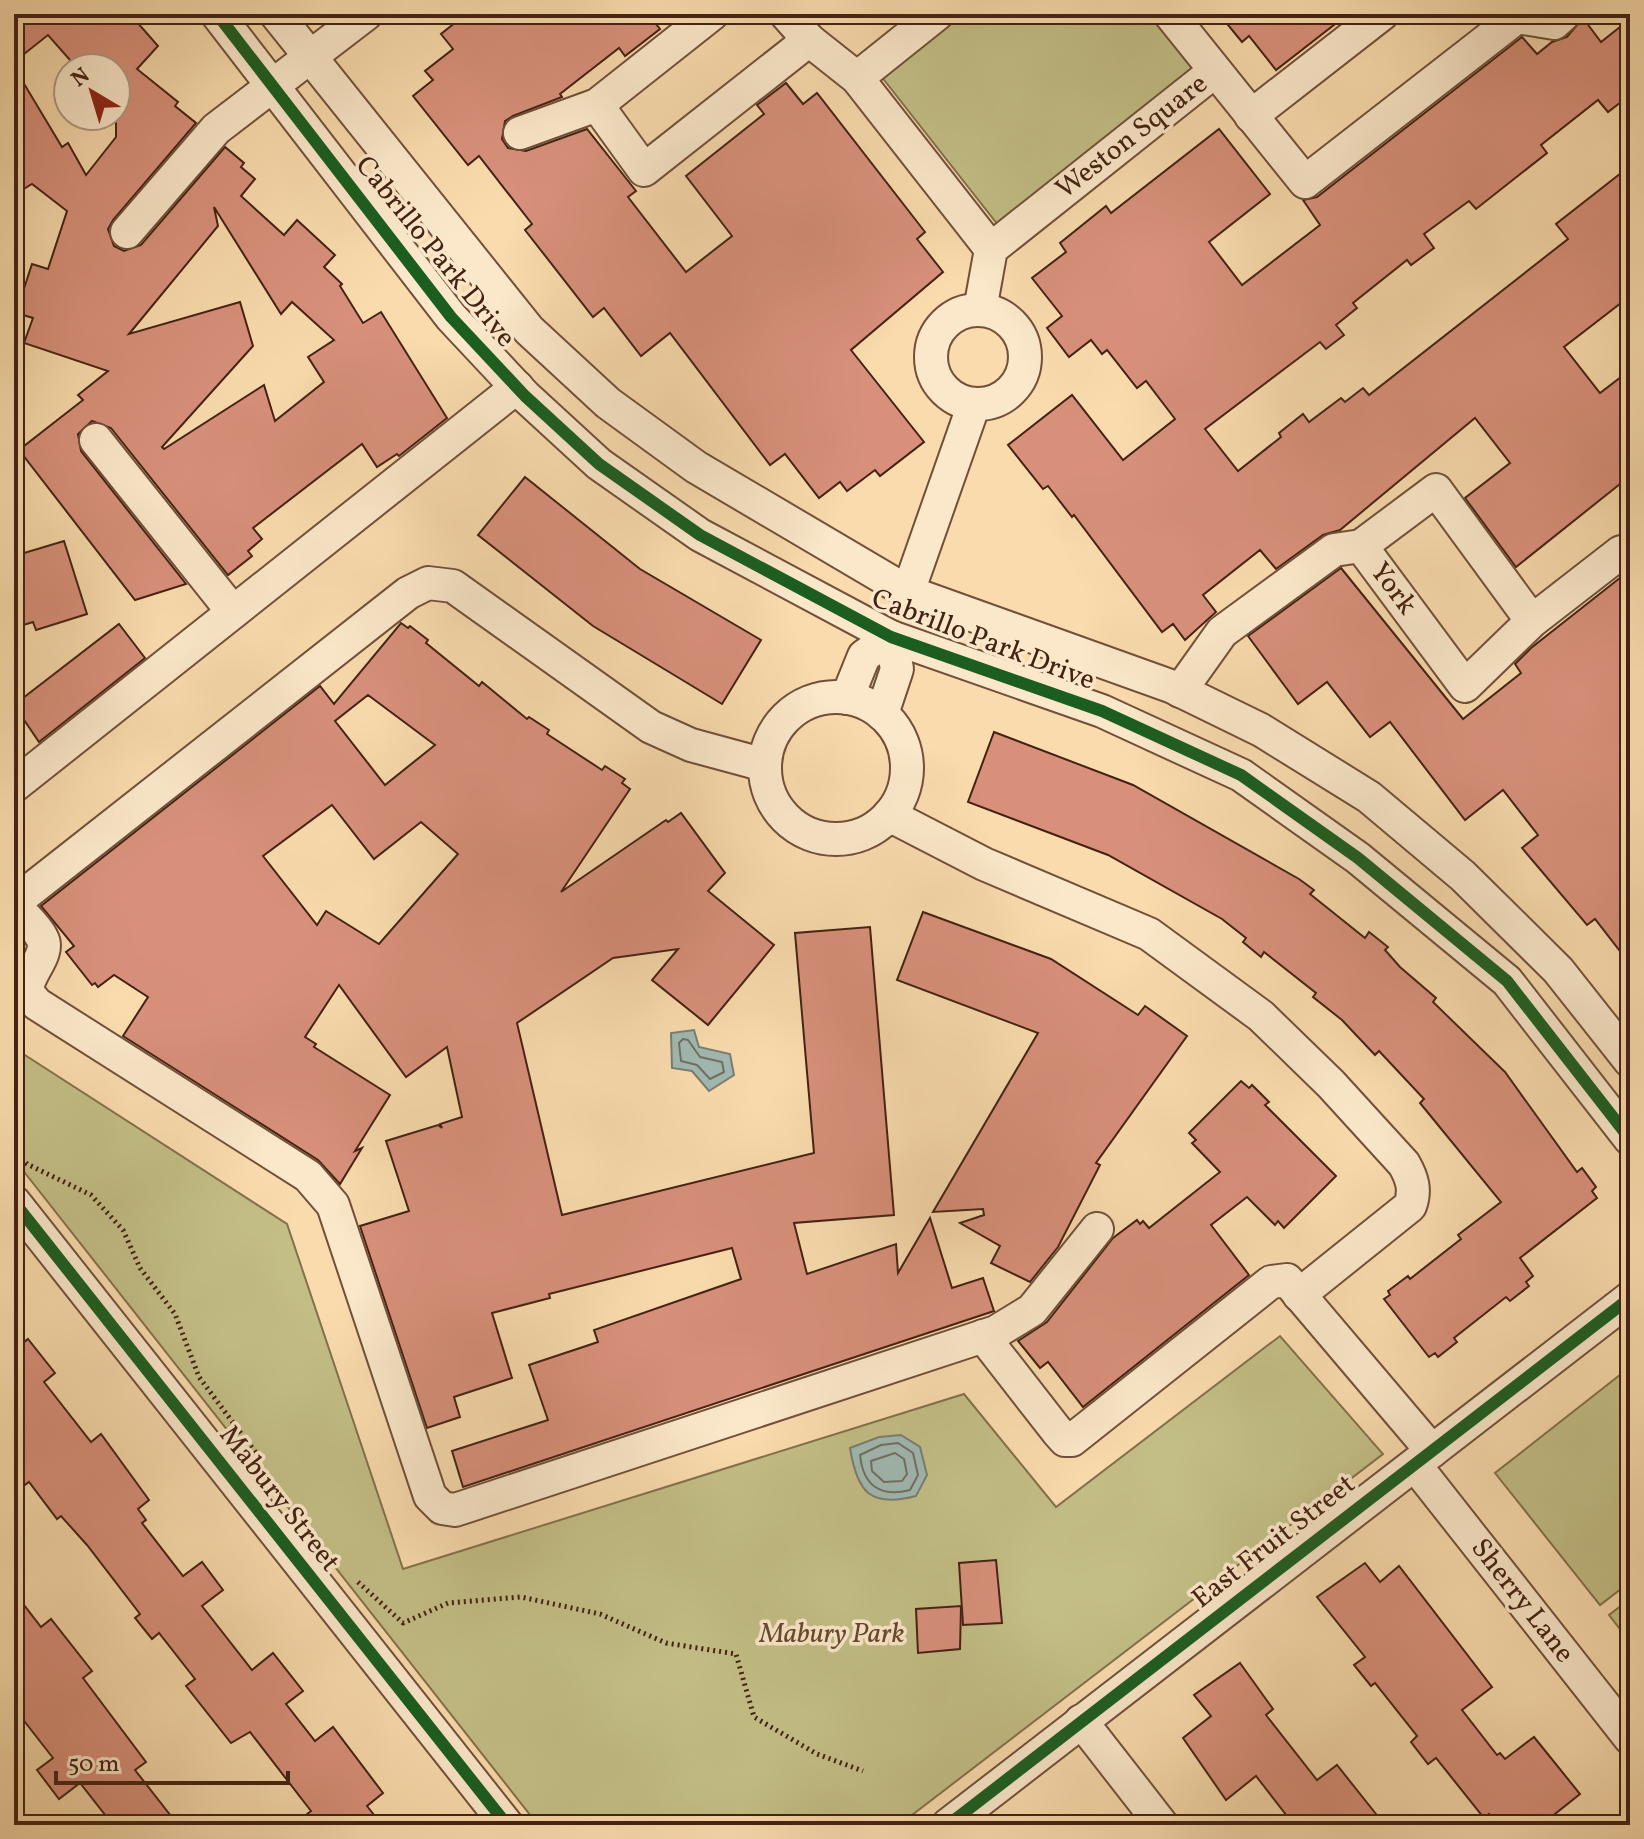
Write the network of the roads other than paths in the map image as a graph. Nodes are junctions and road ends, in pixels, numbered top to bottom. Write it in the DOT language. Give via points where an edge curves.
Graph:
graph roads {
  1 [pos="217,14"];
  2 [pos="276,14"];
  3 [pos="366,14"];
  4 [pos="712,14"];
  5 [pos="786,14"];
  6 [pos="937,14"];
  7 [pos="1170,14"];
  8 [pos="1382,14"];
  9 [pos="1564,14"];
  10 [pos="1516,16"];
  11 [pos="809,40"];
  12 [pos="310,57"];
  13 [pos="1215,71"];
  14 [pos="857,78"];
  15 [pos="271,84"];
  16 [pos="597,105"];
  17 [pos="1251,116"];
  18 [pos="520,133"];
  19 [pos="127,232"];
  20 [pos="991,249"];
  21 [pos="980,310"];
  22 [pos="517,387"];
  23 [pos="974,404"];
  24 [pos="96,440"];
  25 [pos="1361,546"];
  26 [pos="1630,550"];
  27 [pos="908,592"];
  28 [pos="233,612"];
  29 [pos="1532,621"];
  30 [pos="891,637"];
  31 [pos="1180,691"];
  32 [pos="847,698"];
  33 [pos="882,714"];
  34 [pos="765,765"];
  35 [pos="14,786"];
  36 [pos="889,815"];
  37 [pos="1630,1061"];
  38 [pos="1630,1139"];
  39 [pos="14,1202"];
  40 [pos="1097,1229"];
  41 [pos="1299,1295"];
  42 [pos="1630,1298"];
  43 [pos="983,1336"];
  44 [pos="1424,1458"];
  45 [pos="1081,1721"];
  46 [pos="1630,1738"];
  47 [pos="507,1825"];
  48 [pos="948,1825"];
  49 [pos="1162,1825"];
  1 -- 15 [label="street, Cabrillo Park Drive"];
  2 -- 12 [label="street, Cabrillo Park Drive"];
  3 -- 12 [label="street"];
  4 -- 16 [label="street"];
  5 -- 11 [label="street"];
  6 -- 14 [label="street"];
  7 -- 13 [label="street, Weston Square"];
  8 -- 17 [label="street"];
  9 -- 10 [label="street" via="1554,23"];
  10 -- 17 [label="street" via="1305,182"];
  11 -- 14 [label="street"];
  11 -- 16 [label="street" via="644,170"];
  12 -- 15 [label="street"];
  12 -- 27 [label="street, Cabrillo Park Drive" via="529,330 608,403 696,467"];
  13 -- 17 [label="street"];
  13 -- 20 [label="street, Weston Square"];
  14 -- 20 [label="street"];
  15 -- 19 [label="street" via="216,129"];
  15 -- 22 [label="street, Cabrillo Park Drive" via="451,317"];
  16 -- 18 [label="street"];
  20 -- 21 [label="street"];
  21 -- 23 [label="street" via="949,320 932,347 936,378 959,400"];
  21 -- 23 [label="street" via="994,313 1017,331 1025,360 1022,374 1003,397"];
  22 -- 28 [label="street"];
  22 -- 30 [label="street, Cabrillo Park Drive" via="599,464 700,535"];
  23 -- 27 [label="street"];
  24 -- 28 [label="street"];
  25 -- 29 [label="street, York" via="1436,490"];
  25 -- 29 [label="street, York" via="1465,686"];
  25 -- 31 [label="street" via="1334,550 1222,632"];
  26 -- 29 [label="street, York"];
  27 -- 31 [label="street, Cabrillo Park Drive"];
  28 -- 35 [label="street"];
  30 -- 32 [label="street" via="864,656"];
  30 -- 33 [label="street" via="897,669"];
  30 -- 38 [label="street, Cabrillo Park Drive" via="1102,711 1241,775 1358,858 1507,981"];
  31 -- 37 [label="street, Cabrillo Park Drive" via="1261,730 1369,797 1463,876 1558,970"];
  32 -- 33 [label="street"];
  32 -- 34 [label="street" via="823,698 791,714 770,742"];
  33 -- 36 [label="street" via="897,731 907,775"];
  34 -- 36 [label="street" via="776,807 809,834 852,837"];
  34 -- 43 [label="street" via="691,745 651,727 453,586 428,583 408,593 19,899 16,907 43,939 45,950 26,980 27,992 37,1004 323,1190 333,1205 430,1496 442,1508 455,1510"];
  36 -- 41 [label="street" via="984,864 1149,934 1261,1016 1404,1164 1412,1179 1410,1206"];
  39 -- 47 [label="street, Mabury Street"];
  40 -- 43 [label="street" via="1032,1310"];
  41 -- 43 [label="street" via="1287,1280 1271,1282 1072,1440 1057,1431"];
  41 -- 44 [label="street, Sherry Lane"];
  42 -- 44 [label="street, East Fruit Street"];
  44 -- 45 [label="street, East Fruit Street"];
  44 -- 46 [label="street, Sherry Lane"];
  45 -- 48 [label="street, East Fruit Street"];
  45 -- 49 [label="street"];
}
